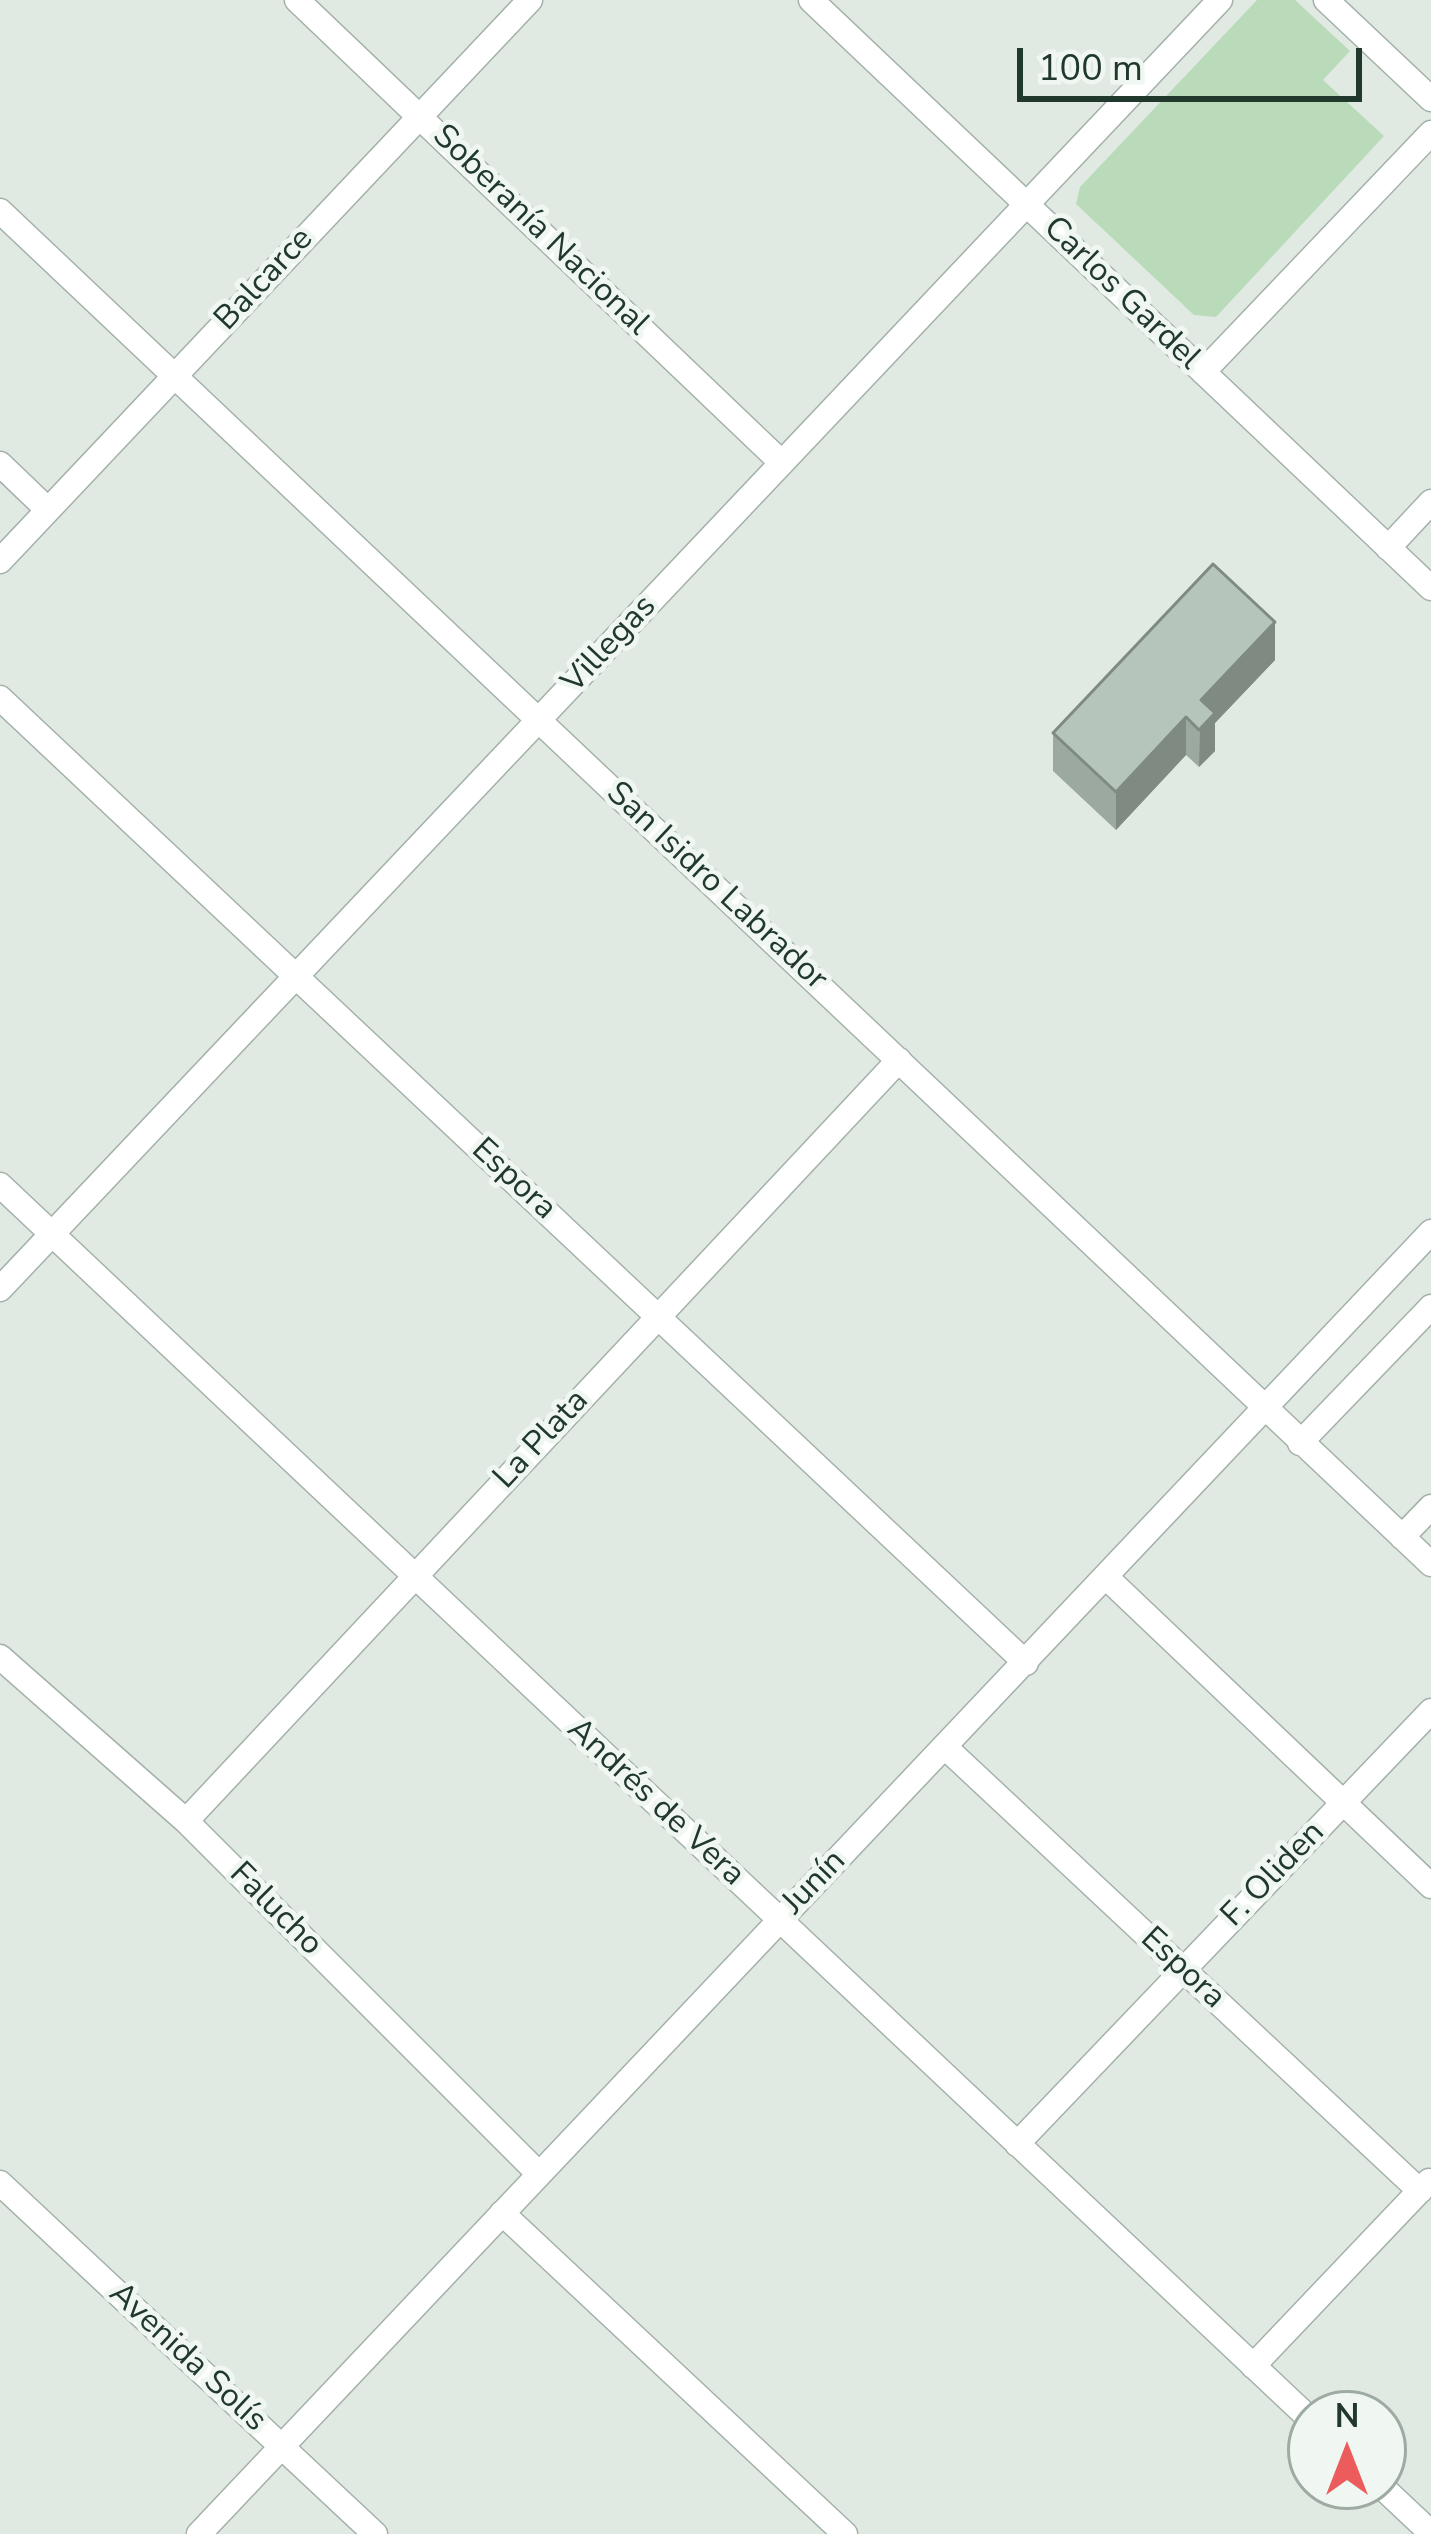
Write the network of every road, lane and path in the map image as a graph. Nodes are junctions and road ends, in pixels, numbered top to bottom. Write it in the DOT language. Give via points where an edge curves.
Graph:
graph roads {
  1 [pos="297,0"];
  2 [pos="530,0"];
  3 [pos="811,0"];
  4 [pos="1220,0"];
  5 [pos="1326,0"];
  6 [pos="1431,99"];
  7 [pos="419,117"];
  8 [pos="1431,133"];
  9 [pos="1026,205"];
  10 [pos="0,211"];
  11 [pos="1202,372"];
  12 [pos="174,376"];
  13 [pos="782,463"];
  14 [pos="0,464"];
  15 [pos="1431,502"];
  16 [pos="48,510"];
  17 [pos="1388,548"];
  18 [pos="0,561"];
  19 [pos="1431,588"];
  20 [pos="0,698"];
  21 [pos="539,720"];
  22 [pos="296,976"];
  23 [pos="899,1060"];
  24 [pos="0,1185"];
  25 [pos="1431,1232"];
  26 [pos="52,1234"];
  27 [pos="0,1289"];
  28 [pos="1431,1307"];
  29 [pos="658,1317"];
  30 [pos="1265,1410"];
  31 [pos="1300,1443"];
  32 [pos="1431,1507"];
  33 [pos="1402,1537"];
  34 [pos="1431,1564"];
  35 [pos="415,1576"];
  36 [pos="1106,1577"];
  37 [pos="0,1658"];
  38 [pos="1026,1663"];
  39 [pos="1431,1711"];
  40 [pos="945,1748"];
  41 [pos="1343,1803"];
  42 [pos="186,1821"];
  43 [pos="1431,1886"];
  44 [pos="779,1920"];
  45 [pos="1183,1970"];
  46 [pos="1017,2144"];
  47 [pos="539,2174"];
  48 [pos="0,2182"];
  49 [pos="1425,2185"];
  50 [pos="502,2212"];
  51 [pos="1253,2366"];
  52 [pos="1287,2398"];
  53 [pos="282,2446"];
  54 [pos="1406,2510"];
  55 [pos="199,2534"];
  56 [pos="375,2534"];
  57 [pos="845,2534"];
  58 [pos="1431,2534"];
  1 -- 7 [label="street, Soberanía Nacional"];
  2 -- 7 [label="street, Balcarce"];
  3 -- 9 [label="street, Carlos Gardel"];
  4 -- 9 [label="street, Villegas"];
  5 -- 6 [label="street"];
  7 -- 12 [label="street, Balcarce"];
  7 -- 13 [label="street, Soberanía Nacional"];
  8 -- 11 [label="street"];
  9 -- 11 [label="street, Carlos Gardel"];
  9 -- 13 [label="street, Villegas"];
  10 -- 12 [label="street, San Isidro Labrador"];
  11 -- 17 [label="street, Carlos Gardel"];
  12 -- 16 [label="street, Balcarce"];
  12 -- 21 [label="street, San Isidro Labrador"];
  13 -- 21 [label="street, Villegas"];
  14 -- 16 [label="street"];
  15 -- 17 [label="street"];
  16 -- 18 [label="street, Balcarce"];
  17 -- 19 [label="street, Carlos Gardel"];
  20 -- 22 [label="street, Espora"];
  21 -- 22 [label="street, Villegas"];
  21 -- 23 [label="street, San Isidro Labrador"];
  22 -- 26 [label="street, Villegas"];
  22 -- 29 [label="street, Espora"];
  23 -- 29 [label="street, La Plata"];
  23 -- 30 [label="street, San Isidro Labrador"];
  24 -- 26 [label="street, Andrés de Vera"];
  25 -- 30 [label="street, Junín"];
  26 -- 27 [label="street, Villegas"];
  26 -- 35 [label="street, Andrés de Vera"];
  28 -- 31 [label="street"];
  29 -- 35 [label="street, La Plata"];
  29 -- 38 [label="street, Espora"];
  30 -- 31 [label="street, San Isidro Labrador"];
  30 -- 36 [label="street, Junín"];
  31 -- 33 [label="street, San Isidro Labrador"];
  32 -- 33 [label="street"];
  33 -- 34 [label="street, San Isidro Labrador"];
  35 -- 42 [label="street, La Plata"];
  35 -- 44 [label="street, Andrés de Vera"];
  36 -- 38 [label="street, Junín"];
  36 -- 41 [label="street"];
  37 -- 42 [label="street, Falucho"];
  38 -- 40 [label="street, Junín"];
  39 -- 41 [label="street, F. Oliden"];
  40 -- 44 [label="street, Junín"];
  40 -- 45 [label="street, Espora"];
  41 -- 43 [label="street"];
  41 -- 45 [label="street, F. Oliden"];
  42 -- 47 [label="street, Falucho"];
  44 -- 46 [label="street, Andrés de Vera"];
  44 -- 47 [label="street, Junín"];
  45 -- 46 [label="street, F. Oliden"];
  45 -- 49 [label="street, Espora"];
  46 -- 51 [label="street, Andrés de Vera"];
  47 -- 50 [label="street, Junín"];
  48 -- 53 [label="street, Avenida Solís"];
  49 -- 51 [label="street"];
  50 -- 53 [label="street, Junín"];
  50 -- 57 [label="street"];
  51 -- 52 [label="street, Andrés de Vera"];
  53 -- 55 [label="street, Junín"];
  53 -- 56 [label="street, Avenida Solís"];
  54 -- 58 [label="street"];
}
